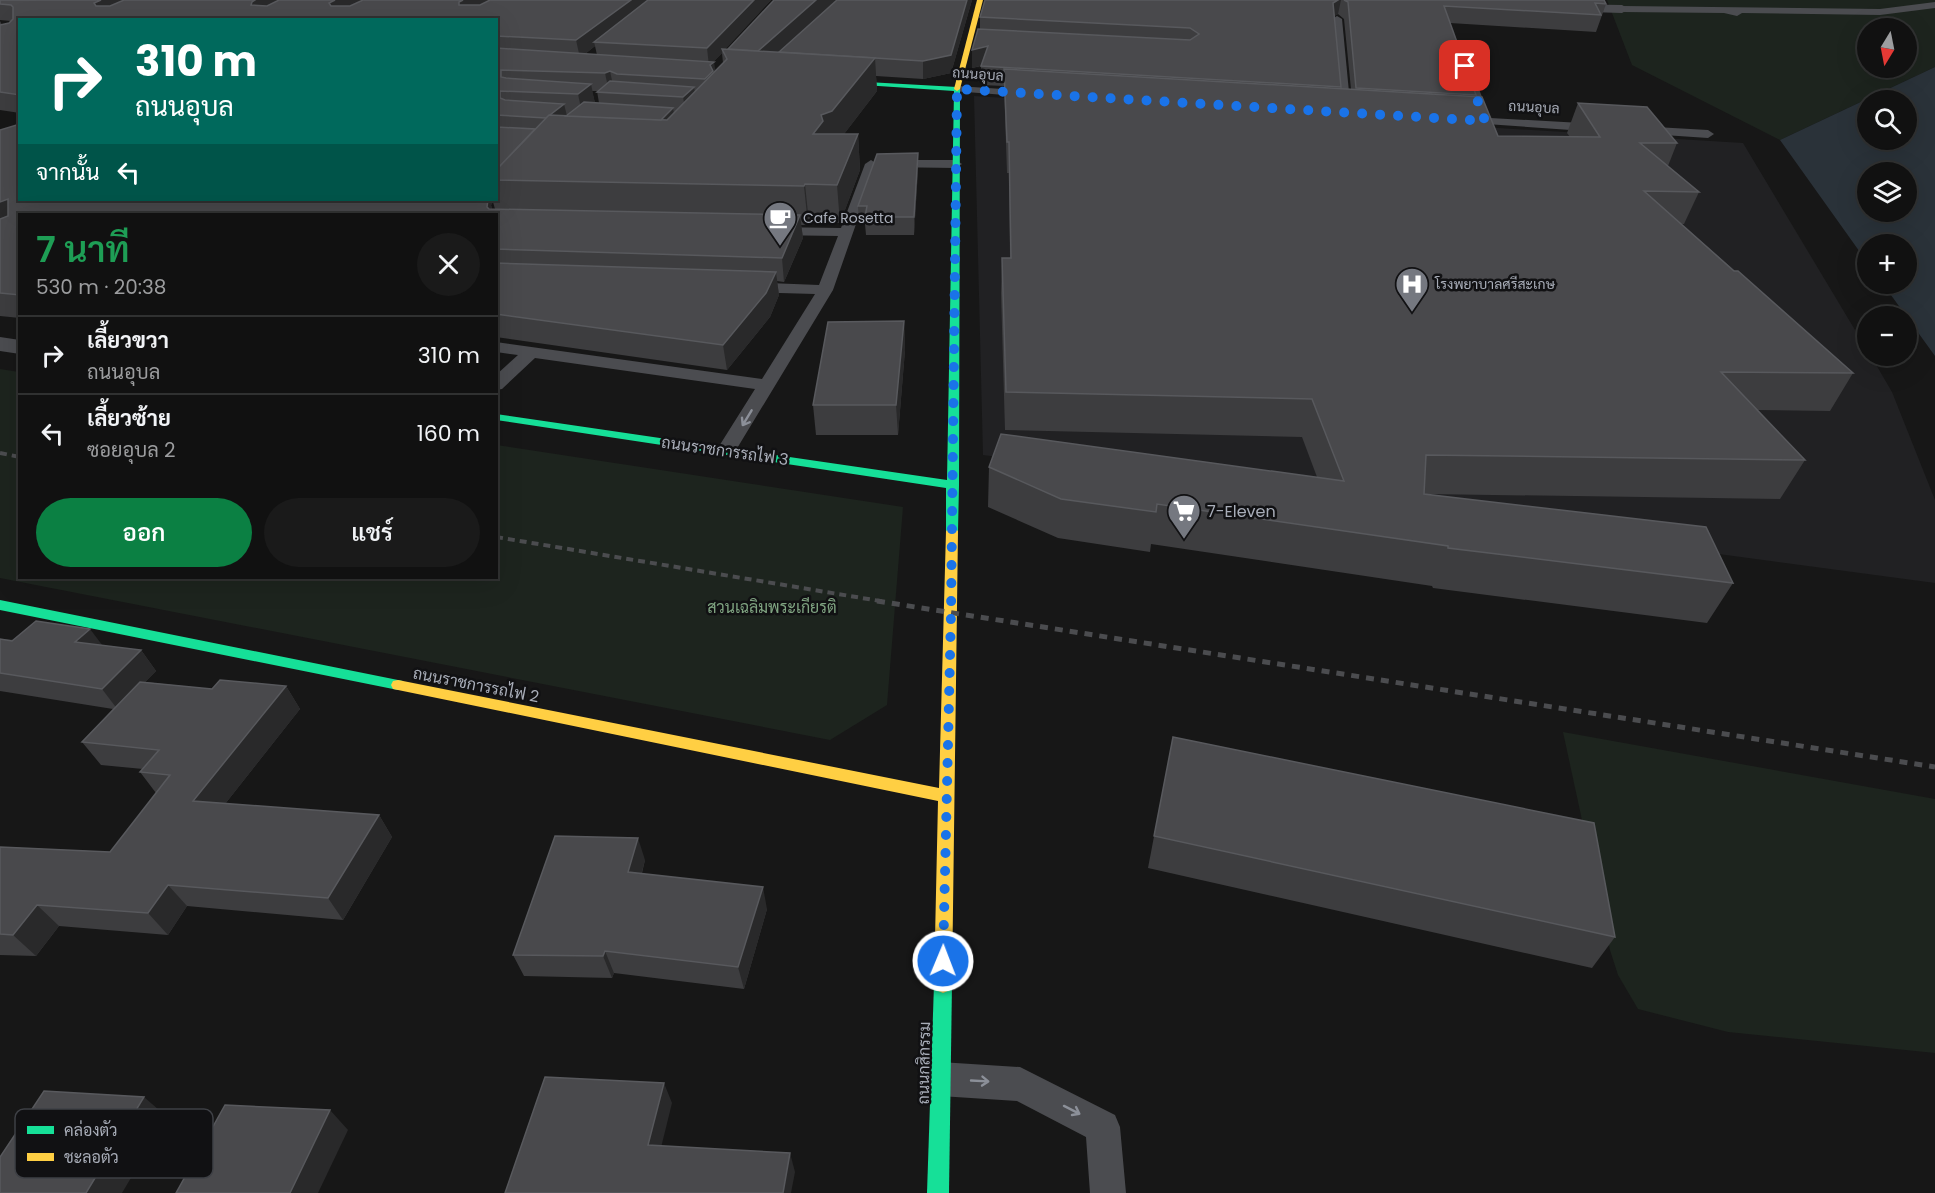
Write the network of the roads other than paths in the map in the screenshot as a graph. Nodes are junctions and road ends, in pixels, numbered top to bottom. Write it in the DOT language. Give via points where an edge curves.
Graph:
graph roads {
  1 [pos="980,0"];
  2 [pos="1934,2"];
  3 [pos="1546,7"];
  4 [pos="1622,9"];
  5 [pos="1724,10"];
  6 [pos="1337,19"];
  7 [pos="1767,19"];
  8 [pos="1458,46"];
  9 [pos="821,80"];
  10 [pos="957,89"];
  11 [pos="1051,95"];
  12 [pos="1345,113"];
  13 [pos="1450,119"];
  14 [pos="1485,121"];
  15 [pos="1708,134"];
  16 [pos="956,164"];
  17 [pos="753,230"];
  18 [pos="847,232"];
  19 [pos="731,287"];
  20 [pos="825,290"];
  21 [pos="0,344"];
  22 [pos="18,346"];
  23 [pos="498,346"];
  24 [pos="532,351"];
  25 [pos="498,383"];
  26 [pos="767,385"];
  27 [pos="498,417"];
  28 [pos="726,451"];
  29 [pos="953,485"];
  30 [pos="0,606"];
  31 [pos="946,796"];
  32 [pos="940,1079"];
  33 [pos="938,1193"];
  34 [pos="1107,1193"];
  1 -- 10 [label="main road, ถนนกสิกรรม" via="975,40"];
  2 -- 5 [label="lane" via="1880,12"];
  3 -- 4 [label="street"];
  4 -- 5 [label="lane"];
  5 -- 7 [label="lane"];
  6 -- 12 [label="lane"];
  8 -- 14 [label="lane" via="1486,107"];
  9 -- 10 [label="main road, ถนนอุบล"];
  10 -- 11 [label="lane, ถนนอุบล"];
  10 -- 16 [label="main road, ถนนกสิกรรม"];
  13 -- 14 [label="lane, ถนนอุบล"];
  14 -- 15 [label="lane, ถนนอุบล"];
  16 -- 18 [label="lane" via="865,159"];
  16 -- 29 [label="main road, ถนนกสิกรรม"];
  17 -- 18 [label="lane"];
  18 -- 20 [label="lane"];
  19 -- 20 [label="lane"];
  20 -- 26 [label="lane"];
  21 -- 22 [label="street"];
  23 -- 24 [label="lane"];
  24 -- 25 [label="lane"];
  24 -- 26 [label="lane"];
  26 -- 28 [label="lane, one-way"];
  27 -- 28 [label="main road, ถนนราชการรถไฟ 3"];
  28 -- 29 [label="main road, ถนนราชการรถไฟ 3"];
  29 -- 31 [label="main road, ถนนกสิกรรม"];
  30 -- 31 [label="main road, ถนนราชการรถไฟ 2"];
  31 -- 32 [label="main road, ถนนกสิกรรม"];
  32 -- 33 [label="main road, ถนนกสิกรรม"];
  32 -- 34 [label="lane, one-way" via="1020,1084 1103,1126"];
}
